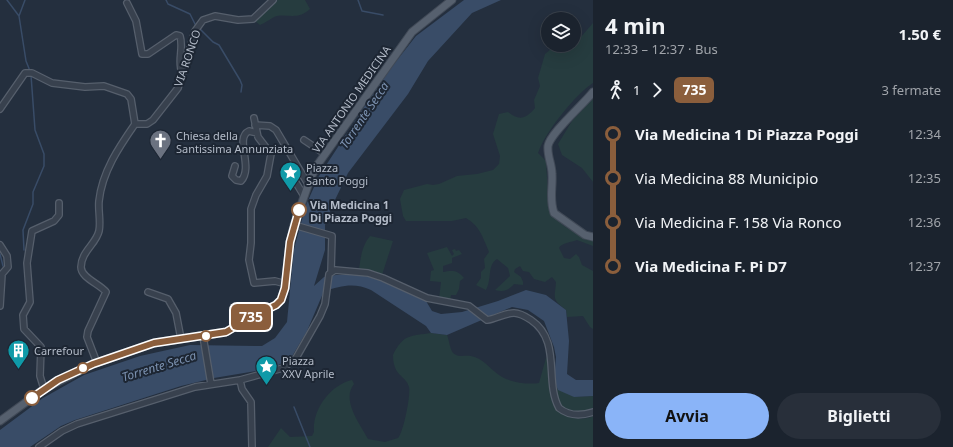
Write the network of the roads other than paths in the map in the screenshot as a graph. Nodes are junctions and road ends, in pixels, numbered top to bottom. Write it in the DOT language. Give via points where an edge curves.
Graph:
graph roads {
  1 [pos="273,0"];
  2 [pos="452,0"];
  3 [pos="127,3"];
  4 [pos="183,75"];
  5 [pos="593,92"];
  6 [pos="0,109"];
  7 [pos="254,118"];
  8 [pos="135,124"];
  9 [pos="255,125"];
  10 [pos="257,133"];
  11 [pos="304,140"];
  12 [pos="325,154"];
  13 [pos="235,166"];
  14 [pos="289,171"];
  15 [pos="308,184"];
  16 [pos="304,196"];
  17 [pos="59,203"];
  18 [pos="295,225"];
  19 [pos="593,237"];
  20 [pos="0,245"];
  21 [pos="330,273"];
  22 [pos="286,284"];
  23 [pos="148,292"];
  24 [pos="0,306"];
  25 [pos="181,339"];
  26 [pos="203,339"];
  27 [pos="97,363"];
  28 [pos="240,380"];
  29 [pos="211,382"];
  30 [pos="44,389"];
  31 [pos="593,412"];
  32 [pos="0,421"];
  33 [pos="40,447"];
  34 [pos="252,447"];
  1 -- 4 [label="street, VIA RONCO" via="253,19 215,16 203,20 195,31"];
  2 -- 12 [label="main road, VIA ANTONIO MEDICINA" via="412,32"];
  3 -- 4 [label="street" via="136,21 142,54 148,54 176,35 180,36 183,48 180,69"];
  4 -- 8 [label="street, VIA RONCO" via="178,88 153,120 147,124"];
  5 -- 19 [label="main road" via="549,141 548,156 552,173 550,200 554,213 585,235"];
  6 -- 8 [label="street" via="25,73 32,73 52,83 85,87 104,86 126,94 131,99"];
  7 -- 9 [label="street"];
  8 -- 27 [label="street" via="116,152 102,187 99,200 99,231 84,255 81,266 86,276 106,292 87,337"];
  9 -- 10 [label="street"];
  9 -- 15 [label="street" via="270,126 276,130"];
  10 -- 13 [label="street" via="247,132 243,138 246,172 241,181 232,176"];
  10 -- 22 [label="street" via="271,154 267,176 251,210 250,265 254,283 275,281"];
  11 -- 12 [label="street"];
  12 -- 15 [label="main road, VIA ANTONIO MEDICINA"];
  14 -- 16 [label="street"];
  15 -- 16 [label="main road, VIA ANTONIO MEDICINA"];
  16 -- 18 [label="main road, VIA ANTONIO MEDICINA"];
  17 -- 30 [label="street" via="59,215 54,221 32,231 27,257 30,302 23,315 24,329 40,347 40,376"];
  18 -- 21 [label="street" via="332,236"];
  18 -- 22 [label="main road, VIA ANTONIO MEDICINA" via="290,242"];
  20 -- 24 [label="street" via="7,256 8,267 2,274"];
  21 -- 28 [label="street" via="320,316 296,358 283,368"];
  21 -- 31 [label="street" via="335,270 368,273 427,298 469,306 485,319 515,313 522,315 537,325 543,333 549,349 552,380 559,408 579,415"];
  22 -- 26 [label="main road, VIA ANTONIO MEDICINA" via="281,300 276,305 226,332"];
  23 -- 25 [label="street" via="168,299 176,313"];
  25 -- 26 [label="main road, VIA ANTONIO MEDICINA"];
  25 -- 27 [label="main road, VIA ANTONIO MEDICINA" via="141,347"];
  26 -- 29 [label="street"];
  27 -- 30 [label="main road, VIA ANTONIO MEDICINA" via="74,372"];
  28 -- 29 [label="street"];
  28 -- 34 [label="street" via="242,389 251,402"];
  29 -- 33 [label="street" via="78,424 62,431"];
  30 -- 32 [label="main road, VIA ANTONIO MEDICINA"];
}
